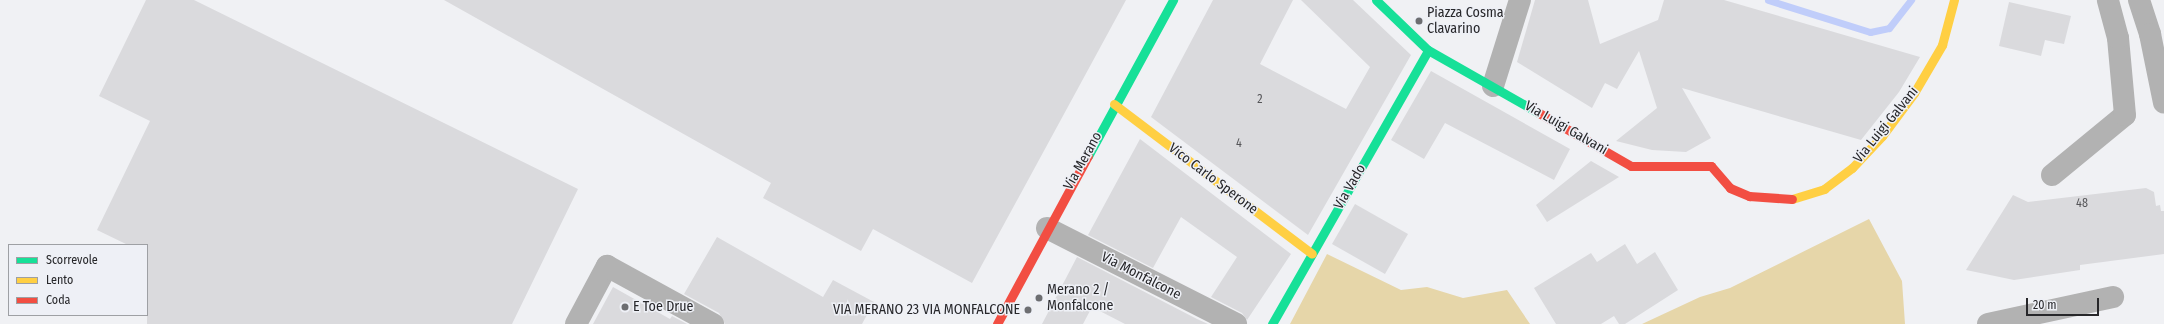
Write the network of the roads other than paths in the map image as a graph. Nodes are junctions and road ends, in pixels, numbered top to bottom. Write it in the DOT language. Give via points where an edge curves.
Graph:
graph roads {
  1 [pos="1173,0"];
  2 [pos="1376,0"];
  3 [pos="1520,0"];
  4 [pos="1954,0"];
  5 [pos="2108,0"];
  6 [pos="2138,0"];
  7 [pos="1428,50"];
  8 [pos="1493,86"];
  9 [pos="2164,103"];
  10 [pos="1114,104"];
  11 [pos="2052,175"];
  12 [pos="1047,228"];
  13 [pos="1312,254"];
  14 [pos="2113,297"];
  15 [pos="2040,318"];
  16 [pos="576,324"];
  17 [pos="713,324"];
  18 [pos="997,324"];
  19 [pos="1236,324"];
  20 [pos="1272,324"];
  21 [pos="1988,324"];
  1 -- 10 [label="street, Via Merano"];
  2 -- 7 [label="street"];
  3 -- 8 [label="street"];
  4 -- 8 [label="street, Via Luigi Galvani" via="1942,46 1914,93 1882,136 1852,168 1824,189 1788,200 1749,196 1730,188 1711,166 1631,166"];
  5 -- 11 [label="street" via="2118,38 2125,115"];
  6 -- 9 [label="street" via="2150,34"];
  7 -- 8 [label="street, Via Luigi Galvani"];
  7 -- 13 [label="street, Via Vado"];
  10 -- 12 [label="street, Via Merano"];
  10 -- 13 [label="street, Vico Carlo Sperone"];
  12 -- 18 [label="street, Via Merano"];
  12 -- 19 [label="street, Via Monfalcone"];
  13 -- 20 [label="street, Via Vado"];
  14 -- 15 [label="street"];
  15 -- 21 [label="street"];
  16 -- 17 [label="street" via="607,266"];
}
